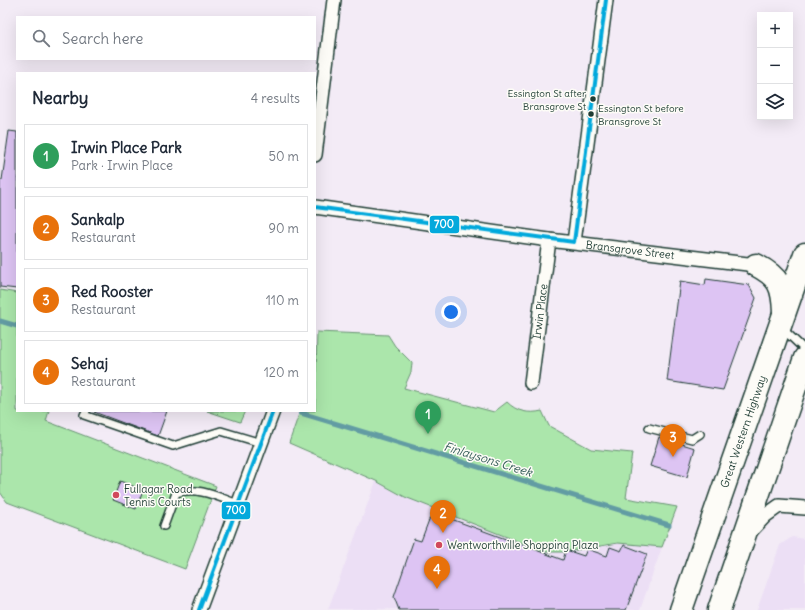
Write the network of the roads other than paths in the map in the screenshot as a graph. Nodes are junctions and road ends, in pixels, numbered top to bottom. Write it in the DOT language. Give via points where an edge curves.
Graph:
graph roads {
  1 [pos="334,0"];
  2 [pos="606,0"];
  3 [pos="316,147"];
  4 [pos="316,207"];
  5 [pos="550,240"];
  6 [pos="574,242"];
  7 [pos="805,254"];
  8 [pos="756,265"];
  9 [pos="783,320"];
  10 [pos="805,350"];
  11 [pos="805,358"];
  12 [pos="531,383"];
  13 [pos="86,412"];
  14 [pos="273,412"];
  15 [pos="649,428"];
  16 [pos="700,434"];
  17 [pos="261,444"];
  18 [pos="238,504"];
  19 [pos="805,508"];
  20 [pos="164,526"];
  21 [pos="744,538"];
  22 [pos="199,610"];
  23 [pos="681,610"];
  24 [pos="720,610"];
  1 -- 3 [label="street"];
  2 -- 6 [label="street"];
  4 -- 5 [label="street, Bransgrove Street"];
  5 -- 6 [label="street, Bransgrove Street"];
  5 -- 12 [label="street, Irwin Place"];
  6 -- 8 [label="street, Bransgrove Street"];
  7 -- 9 [label="highway, Great Western Highway"];
  8 -- 9 [label="highway" via="771,273 779,283 784,301"];
  9 -- 10 [label="lane" via="787,333"];
  9 -- 23 [label="highway, Great Western Highway"];
  11 -- 21 [label="highway"];
  13 -- 17 [label="lane" via="84,416 173,446 221,431"];
  14 -- 17 [label="street"];
  15 -- 16 [label="lane" via="692,438"];
  17 -- 18 [label="street"];
  18 -- 20 [label="lane" via="188,490 176,493"];
  18 -- 22 [label="street"];
  19 -- 21 [label="street" via="779,506"];
  21 -- 24 [label="highway"];
}
